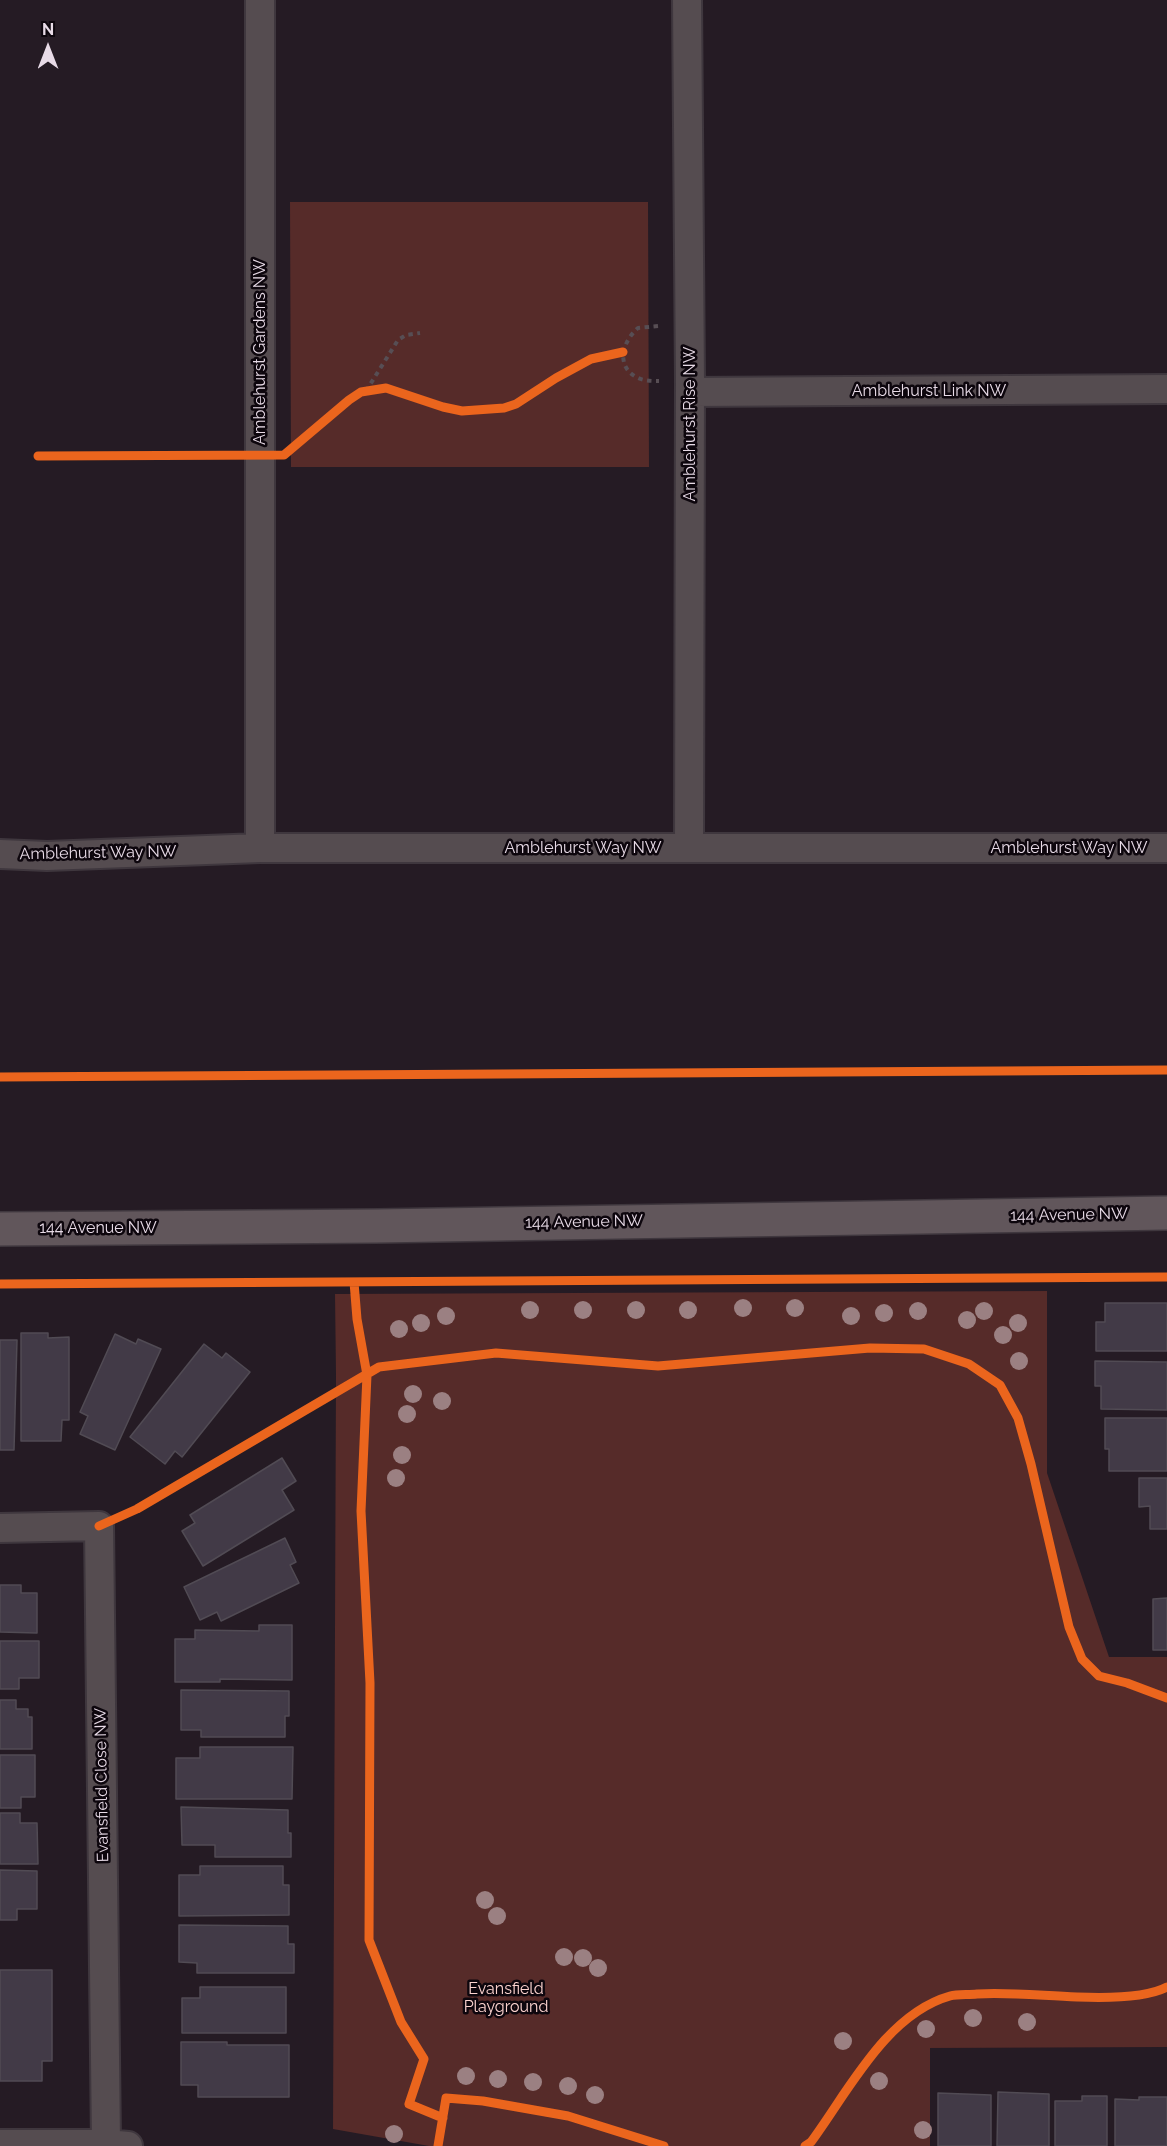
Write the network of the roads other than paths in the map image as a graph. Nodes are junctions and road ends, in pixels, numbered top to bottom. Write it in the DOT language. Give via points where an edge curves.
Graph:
graph roads {
  1 [pos="260,0"];
  2 [pos="687,0"];
  3 [pos="690,387"];
  4 [pos="1167,390"];
  5 [pos="689,847"];
  6 [pos="260,848"];
  7 [pos="1167,848"];
  8 [pos="0,854"];
  9 [pos="1167,1213"];
  10 [pos="0,1229"];
  11 [pos="0,1528"];
  12 [pos="0,2144"];
  13 [pos="117,2145"];
  1 -- 6 [label="street, Amblehurst Gardens NW"];
  2 -- 3 [label="street, Amblehurst Rise NW"];
  3 -- 4 [label="street, Amblehurst Link NW"];
  3 -- 5 [label="street, Amblehurst Rise NW"];
  5 -- 6 [label="street, Amblehurst Way NW"];
  5 -- 7 [label="street, Amblehurst Way NW"];
  6 -- 8 [label="street, Amblehurst Way NW" via="47,856"];
  9 -- 10 [label="main road, 144 Avenue NW"];
  11 -- 13 [label="street, Evansfield Close NW" via="99,1527"];
  12 -- 13 [label="street, Evansfield Close NW"];
}
